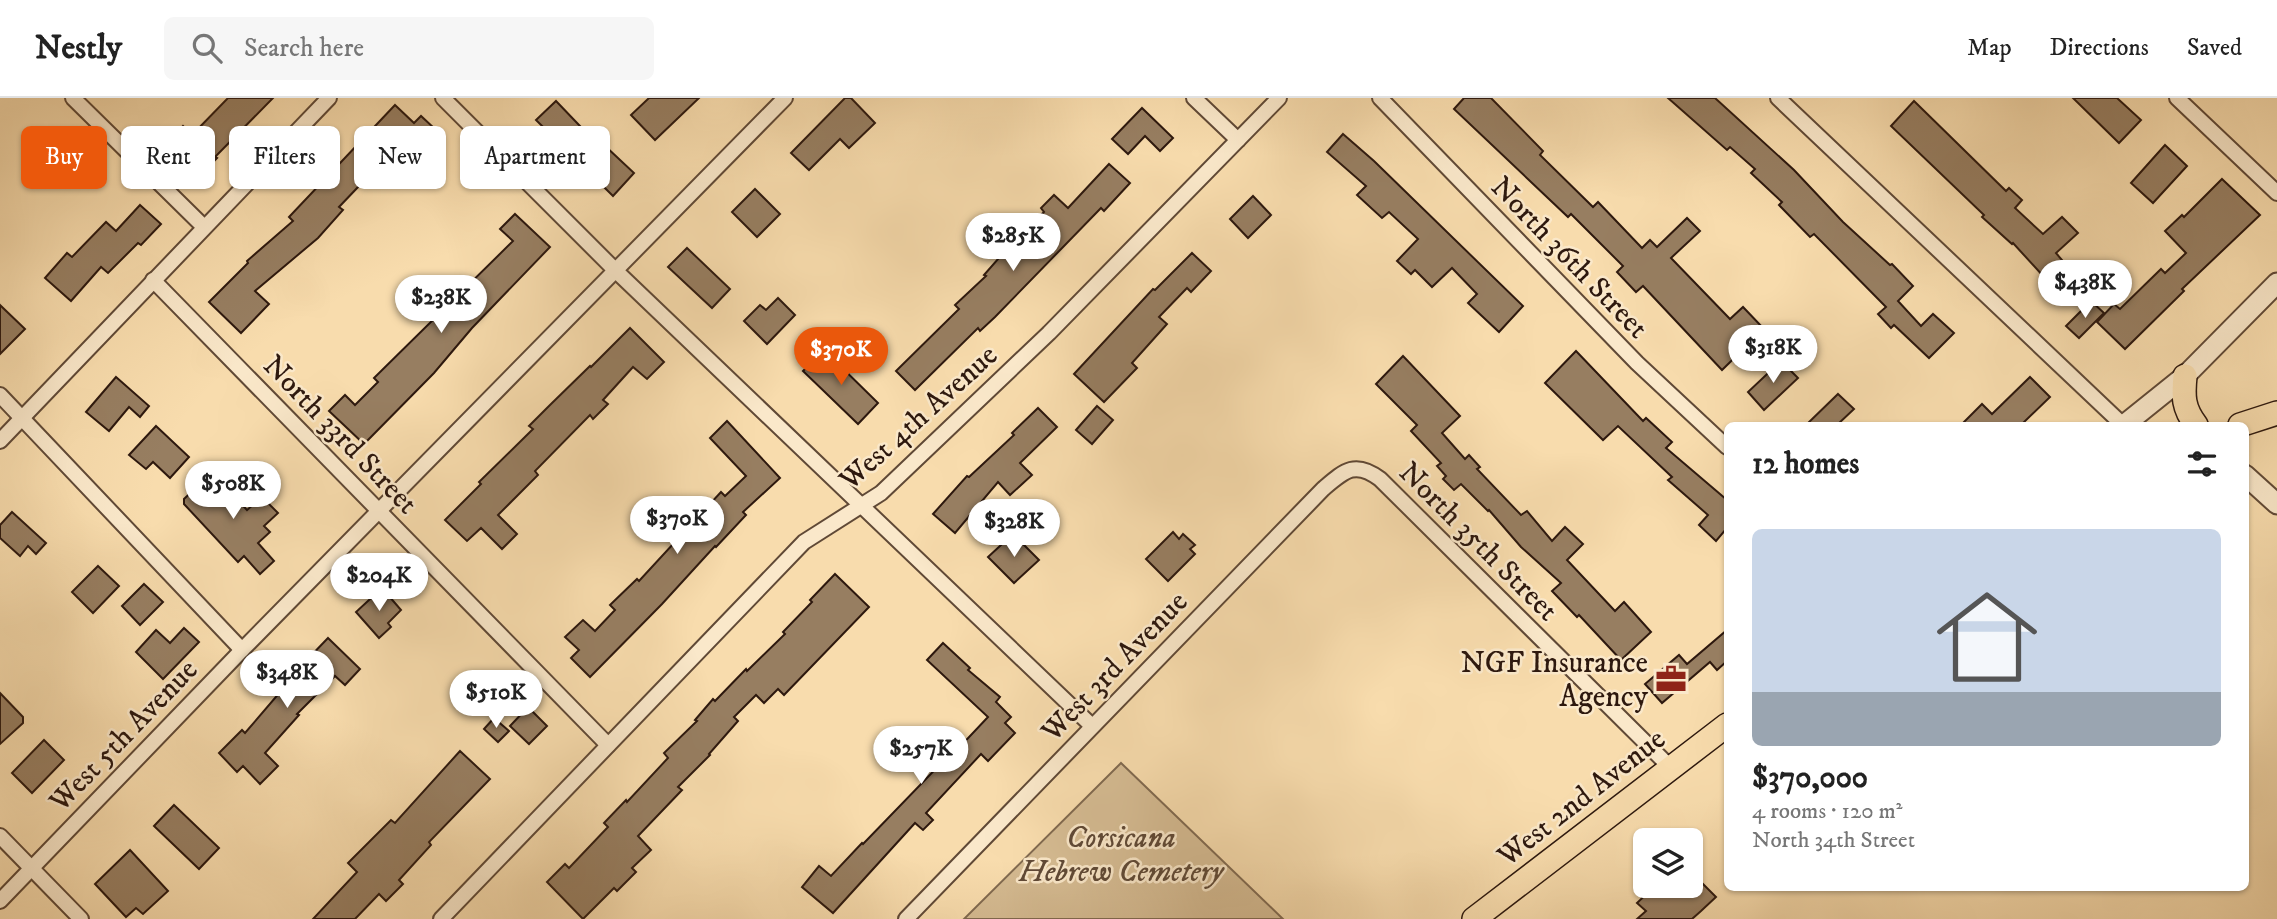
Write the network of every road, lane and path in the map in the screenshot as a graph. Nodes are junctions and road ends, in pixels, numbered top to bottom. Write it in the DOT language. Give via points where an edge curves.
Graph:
graph roads {
  1 [pos="73,98"];
  2 [pos="329,98"];
  3 [pos="443,98"];
  4 [pos="785,98"];
  5 [pos="1194,98"];
  6 [pos="1279,98"];
  7 [pos="1380,98"];
  8 [pos="1778,98"];
  9 [pos="2178,98"];
  10 [pos="1238,140"];
  11 [pos="2277,192"];
  12 [pos="204,227"];
  13 [pos="616,271"];
  14 [pos="153,280"];
  15 [pos="2277,283"];
  16 [pos="2185,376"];
  17 [pos="0,395"];
  18 [pos="2277,413"];
  19 [pos="21,418"];
  20 [pos="2121,422"];
  21 [pos="2128,422"];
  22 [pos="2193,422"];
  23 [pos="2249,422"];
  24 [pos="0,440"];
  25 [pos="1724,444"];
  26 [pos="1370,471"];
  27 [pos="2249,479"];
  28 [pos="2277,504"];
  29 [pos="860,506"];
  30 [pos="380,511"];
  31 [pos="242,650"];
  32 [pos="1092,726"];
  33 [pos="1724,727"];
  34 [pos="608,745"];
  35 [pos="1670,767"];
  36 [pos="0,836"];
  37 [pos="31,868"];
  38 [pos="0,901"];
  39 [pos="80,919"];
  40 [pos="441,919"];
  41 [pos="905,919"];
  42 [pos="1474,919"];
  1 -- 12 [label="street"];
  2 -- 12 [label="street"];
  3 -- 13 [label="street"];
  4 -- 13 [label="street, West 5th Avenue"];
  5 -- 10 [label="street"];
  6 -- 10 [label="street, West 4th Avenue"];
  7 -- 25 [label="street, North 36th Street" via="1637,363"];
  8 -- 20 [label="street"];
  9 -- 11 [label="street"];
  10 -- 29 [label="street, West 4th Avenue" via="1049,333 881,493"];
  12 -- 14 [label="street"];
  13 -- 29 [label="street"];
  13 -- 30 [label="street, West 5th Avenue"];
  14 -- 19 [label="street"];
  14 -- 30 [label="street, North 33rd Street"];
  15 -- 16 [label="street"];
  16 -- 21 [label="street"];
  16 -- 22 [label="main road" via="2183,399"];
  17 -- 19 [label="street"];
  18 -- 23 [label="main road"];
  19 -- 24 [label="street"];
  19 -- 31 [label="street"];
  26 -- 32 [label="street, West 3rd Avenue" via="1344,471 1323,489"];
  26 -- 35 [label="street, North 35th Street"];
  27 -- 28 [label="street"];
  29 -- 32 [label="street"];
  29 -- 34 [label="street, West 4th Avenue" via="804,542"];
  30 -- 31 [label="street, West 5th Avenue"];
  30 -- 34 [label="street, North 33rd Street"];
  31 -- 37 [label="street, West 5th Avenue"];
  32 -- 41 [label="street, West 3rd Avenue"];
  33 -- 35 [label="main road, West 2nd Avenue"];
  34 -- 40 [label="street, West 4th Avenue"];
  35 -- 42 [label="main road, West 2nd Avenue"];
  36 -- 37 [label="street"];
  37 -- 38 [label="street, West 5th Avenue"];
  37 -- 39 [label="street"];
}
